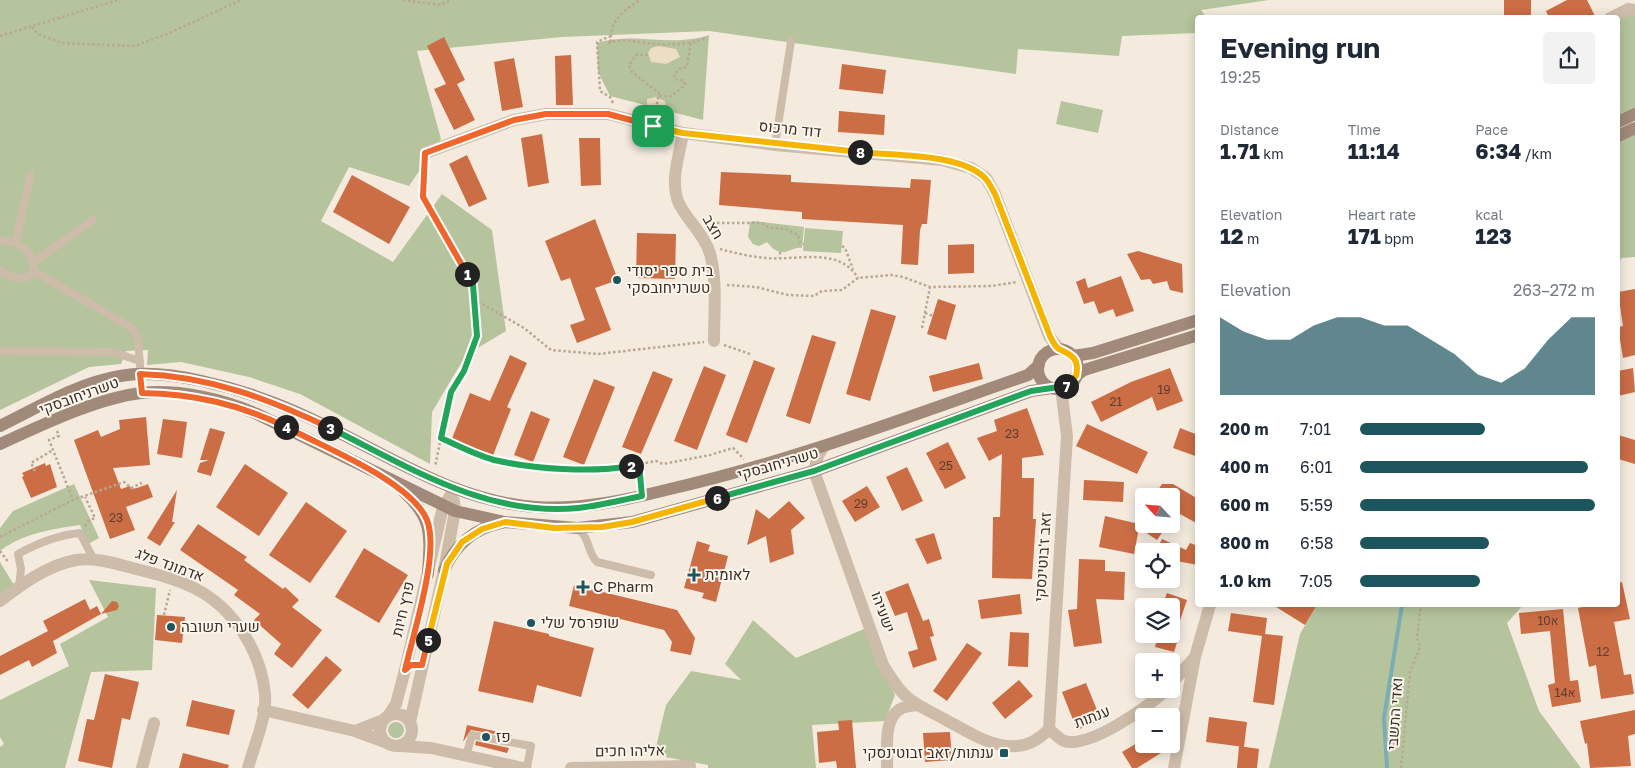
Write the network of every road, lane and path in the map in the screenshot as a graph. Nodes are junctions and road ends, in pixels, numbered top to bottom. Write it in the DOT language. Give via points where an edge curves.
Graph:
graph roads {
  1 [pos="118,0"];
  2 [pos="241,0"];
  3 [pos="403,0"];
  4 [pos="452,0"];
  5 [pos="640,0"];
  6 [pos="1634,7"];
  7 [pos="1617,15"];
  8 [pos="32,27"];
  9 [pos="0,36"];
  10 [pos="611,36"];
  11 [pos="707,38"];
  12 [pos="791,41"];
  13 [pos="691,42"];
  14 [pos="648,55"];
  15 [pos="659,96"];
  16 [pos="1635,114"];
  17 [pos="612,115"];
  18 [pos="1620,121"];
  19 [pos="653,126"];
  20 [pos="1635,128"];
  21 [pos="683,133"];
  22 [pos="1620,135"];
  23 [pos="775,144"];
  24 [pos="425,153"];
  25 [pos="30,175"];
  26 [pos="93,220"];
  27 [pos="693,223"];
  28 [pos="0,240"];
  29 [pos="16,242"];
  30 [pos="804,244"];
  31 [pos="707,245"];
  32 [pos="842,246"];
  33 [pos="780,252"];
  34 [pos="780,258"];
  35 [pos="34,262"];
  36 [pos="853,269"];
  37 [pos="0,271"];
  38 [pos="34,271"];
  39 [pos="858,278"];
  40 [pos="1028,280"];
  41 [pos="714,285"];
  42 [pos="930,287"];
  43 [pos="474,299"];
  44 [pos="925,313"];
  45 [pos="933,316"];
  46 [pos="1195,321"];
  47 [pos="922,328"];
  48 [pos="1050,336"];
  49 [pos="1195,336"];
  50 [pos="714,341"];
  51 [pos="1059,349"];
  52 [pos="0,351"];
  53 [pos="1046,353"];
  54 [pos="750,354"];
  55 [pos="1073,356"];
  56 [pos="1039,365"];
  57 [pos="140,368"];
  58 [pos="1076,376"];
  59 [pos="1057,388"];
  60 [pos="142,393"];
  61 [pos="0,426"];
  62 [pos="59,434"];
  63 [pos="441,438"];
  64 [pos="0,444"];
  65 [pos="824,446"];
  66 [pos="53,450"];
  67 [pos="436,463"];
  68 [pos="639,464"];
  69 [pos="754,469"];
  70 [pos="35,471"];
  71 [pos="814,471"];
  72 [pos="124,482"];
  73 [pos="393,482"];
  74 [pos="142,483"];
  75 [pos="126,487"];
  76 [pos="454,490"];
  77 [pos="642,496"];
  78 [pos="85,497"];
  79 [pos="73,500"];
  80 [pos="449,509"];
  81 [pos="88,521"];
  82 [pos="505,522"];
  83 [pos="577,528"];
  84 [pos="0,537"];
  85 [pos="0,551"];
  86 [pos="94,560"];
  87 [pos="10,565"];
  88 [pos="444,570"];
  89 [pos="428,574"];
  90 [pos="651,575"];
  91 [pos="173,580"];
  92 [pos="19,587"];
  93 [pos="0,601"];
  94 [pos="1209,607"];
  95 [pos="1420,607"];
  96 [pos="164,615"];
  97 [pos="1195,658"];
  98 [pos="422,665"];
  99 [pos="405,670"];
  100 [pos="1180,674"];
  101 [pos="1156,698"];
  102 [pos="917,705"];
  103 [pos="264,710"];
  104 [pos="386,718"];
  105 [pos="154,723"];
  106 [pos="411,725"];
  107 [pos="1049,728"];
  108 [pos="356,730"];
  109 [pos="385,742"];
  110 [pos="401,746"];
  111 [pos="431,748"];
  112 [pos="472,761"];
  113 [pos="690,766"];
  114 [pos="142,768"];
  115 [pos="248,768"];
  116 [pos="525,768"];
  117 [pos="570,768"];
  118 [pos="887,768"];
  119 [pos="1174,768"];
  120 [pos="1401,768"];
  1 -- 8 [label="path"];
  2 -- 8 [label="path" via="134,46 62,43 38,34"];
  3 -- 4 [label="path" via="440,5"];
  5 -- 10 [label="path" via="613,23"];
  6 -- 7 [label="street"];
  8 -- 9 [label="path"];
  10 -- 13 [label="path" via="609,42 632,40 665,45"];
  10 -- 17 [label="path" via="596,42 600,91 613,102"];
  11 -- 13 [label="path"];
  12 -- 23 [label="lane"];
  13 -- 15 [label="path" via="687,67 679,69 674,76 685,85 671,96"];
  14 -- 15 [label="path" via="633,57 630,68"];
  15 -- 19 [label="path"];
  16 -- 18 [label="street"];
  17 -- 19 [label="street, דוד מרכוס"];
  17 -- 24 [label="street, דוד מרכוס" via="546,114 514,120"];
  19 -- 21 [label="street, דוד מרכוס"];
  20 -- 22 [label="street"];
  21 -- 23 [label="street, דוד מרכוס"];
  21 -- 27 [label="street, חצב" via="676,194"];
  23 -- 40 [label="street, דוד מרכוס" via="942,160 971,168 986,178 995,194"];
  24 -- 43 [label="path" via="423,197 473,285"];
  25 -- 29 [label="lane"];
  26 -- 35 [label="lane"];
  27 -- 30 [label="path" via="762,223 770,228 790,230"];
  27 -- 31 [label="street, חצב"];
  28 -- 29 [label="lane"];
  29 -- 35 [label="lane" via="27,250"];
  31 -- 34 [label="path" via="754,257"];
  31 -- 41 [label="street, חצב"];
  32 -- 36 [label="path"];
  33 -- 34 [label="path"];
  34 -- 36 [label="path" via="824,258"];
  35 -- 38 [label="lane"];
  36 -- 39 [label="path"];
  37 -- 38 [label="lane" via="26,278"];
  38 -- 57 [label="lane" via="132,328 138,340"];
  39 -- 41 [label="path" via="842,290 822,291 814,296 782,295 747,285"];
  39 -- 42 [label="path" via="897,275"];
  40 -- 42 [label="path" via="992,286"];
  40 -- 48 [label="street, דוד מרכוס"];
  41 -- 50 [label="street, חצב"];
  42 -- 44 [label="path"];
  43 -- 50 [label="path" via="524,328 551,350 598,354"];
  43 -- 63 [label="path" via="477,336 464,371 451,392"];
  44 -- 45 [label="path"];
  44 -- 47 [label="path"];
  46 -- 55 [label="street" via="1093,353"];
  48 -- 51 [label="street, דוד מרכוס"];
  48 -- 53 [label="street"];
  49 -- 58 [label="street" via="1084,370"];
  50 -- 54 [label="path"];
  51 -- 53 [label="street"];
  51 -- 55 [label="street"];
  52 -- 57 [label="lane" via="112,352"];
  53 -- 56 [label="street"];
  55 -- 58 [label="street" via="1078,365"];
  56 -- 59 [label="street" via="1043,381"];
  56 -- 65 [label="street, טשרניחובסקי" via="1028,375"];
  57 -- 60 [label="lane"];
  57 -- 61 [label="street, טשרניחובסקי" via="90,384"];
  57 -- 76 [label="street, טשרניחובסקי" via="264,398"];
  58 -- 59 [label="street" via="1073,382"];
  59 -- 71 [label="street, טשרניחובסקי" via="1031,391"];
  59 -- 107 [label="street, זאב ז'בוטינסקי" via="1067,436"];
  60 -- 64 [label="street, טשרניחובסקי" via="97,404"];
  60 -- 73 [label="street, טשרניחובסקי" via="185,395 246,409"];
  62 -- 66 [label="path" via="49,440"];
  63 -- 67 [label="path"];
  63 -- 68 [label="path" via="494,460 556,468 619,468"];
  65 -- 69 [label="street, טשרניחובסקי"];
  65 -- 71 [label="street"];
  66 -- 70 [label="path" via="31,462"];
  66 -- 79 [label="path"];
  68 -- 69 [label="path" via="656,461 662,464 733,448"];
  68 -- 77 [label="path"];
  69 -- 77 [label="street, טשרניחובסקי"];
  71 -- 83 [label="street, טשרניחובסקי" via="632,522"];
  71 -- 102 [label="street, ישעיהו" via="883,665 901,691"];
  72 -- 74 [label="path" via="131,488"];
  72 -- 75 [label="path"];
  72 -- 78 [label="path"];
  73 -- 80 [label="street, טשרניחובסקי"];
  73 -- 89 [label="street" via="419,507 427,520 430,542"];
  76 -- 77 [label="street, טשרניחובסקי" via="505,503 556,508 577,508"];
  76 -- 80 [label="street"];
  78 -- 79 [label="path"];
  78 -- 81 [label="path" via="95,518"];
  79 -- 84 [label="path"];
  80 -- 82 [label="street, טשרניחובסקי"];
  80 -- 88 [label="street, פרץ חיות"];
  80 -- 89 [label="street, פרץ חיות"];
  82 -- 83 [label="street, טשרניחובסקי"];
  82 -- 88 [label="street" via="488,526 467,538"];
  83 -- 90 [label="lane" via="585,536 597,562"];
  85 -- 87 [label="path"];
  86 -- 91 [label="street, אדמונד פלג"];
  86 -- 92 [label="street, אדמונד פלג" via="66,562"];
  86 -- 92 [label="lane" via="80,533 46,540 18,554 21,569"];
  88 -- 98 [label="street, פרץ חיות"];
  89 -- 99 [label="street, פרץ חיות"];
  91 -- 96 [label="path"];
  91 -- 103 [label="street, אדמונד פלג" via="210,598 241,629 261,675"];
  92 -- 93 [label="street, אדמונד פלג"];
  94 -- 97 [label="street"];
  95 -- 120 [label="path, ואדי התשבי" via="1417,638 1420,648 1410,672"];
  97 -- 100 [label="street"];
  97 -- 119 [label="street"];
  98 -- 99 [label="street" via="411,665"];
  98 -- 106 [label="street, פרץ חיות"];
  99 -- 104 [label="street, פרץ חיות" via="396,704"];
  101 -- 107 [label="street, ענתות" via="1132,718 1082,741 1064,741"];
  102 -- 107 [label="street" via="990,744 1018,746 1039,739"];
  102 -- 118 [label="street" via="902,708 893,715 888,730"];
  103 -- 108 [label="street"];
  103 -- 115 [label="street, אדמונד פלג"];
  104 -- 106 [label="street" via="400,714"];
  104 -- 108 [label="street"];
  104 -- 109 [label="street" via="380,733"];
  105 -- 114 [label="street"];
  106 -- 110 [label="street" via="410,739"];
  106 -- 111 [label="street"];
  108 -- 109 [label="street"];
  109 -- 110 [label="street"];
  110 -- 111 [label="street"];
  111 -- 112 [label="street"];
  112 -- 116 [label="street"];
  112 -- 116 [label="lane" via="472,735 531,746"];
  113 -- 117 [label="street, אליהו חכים"];
}
